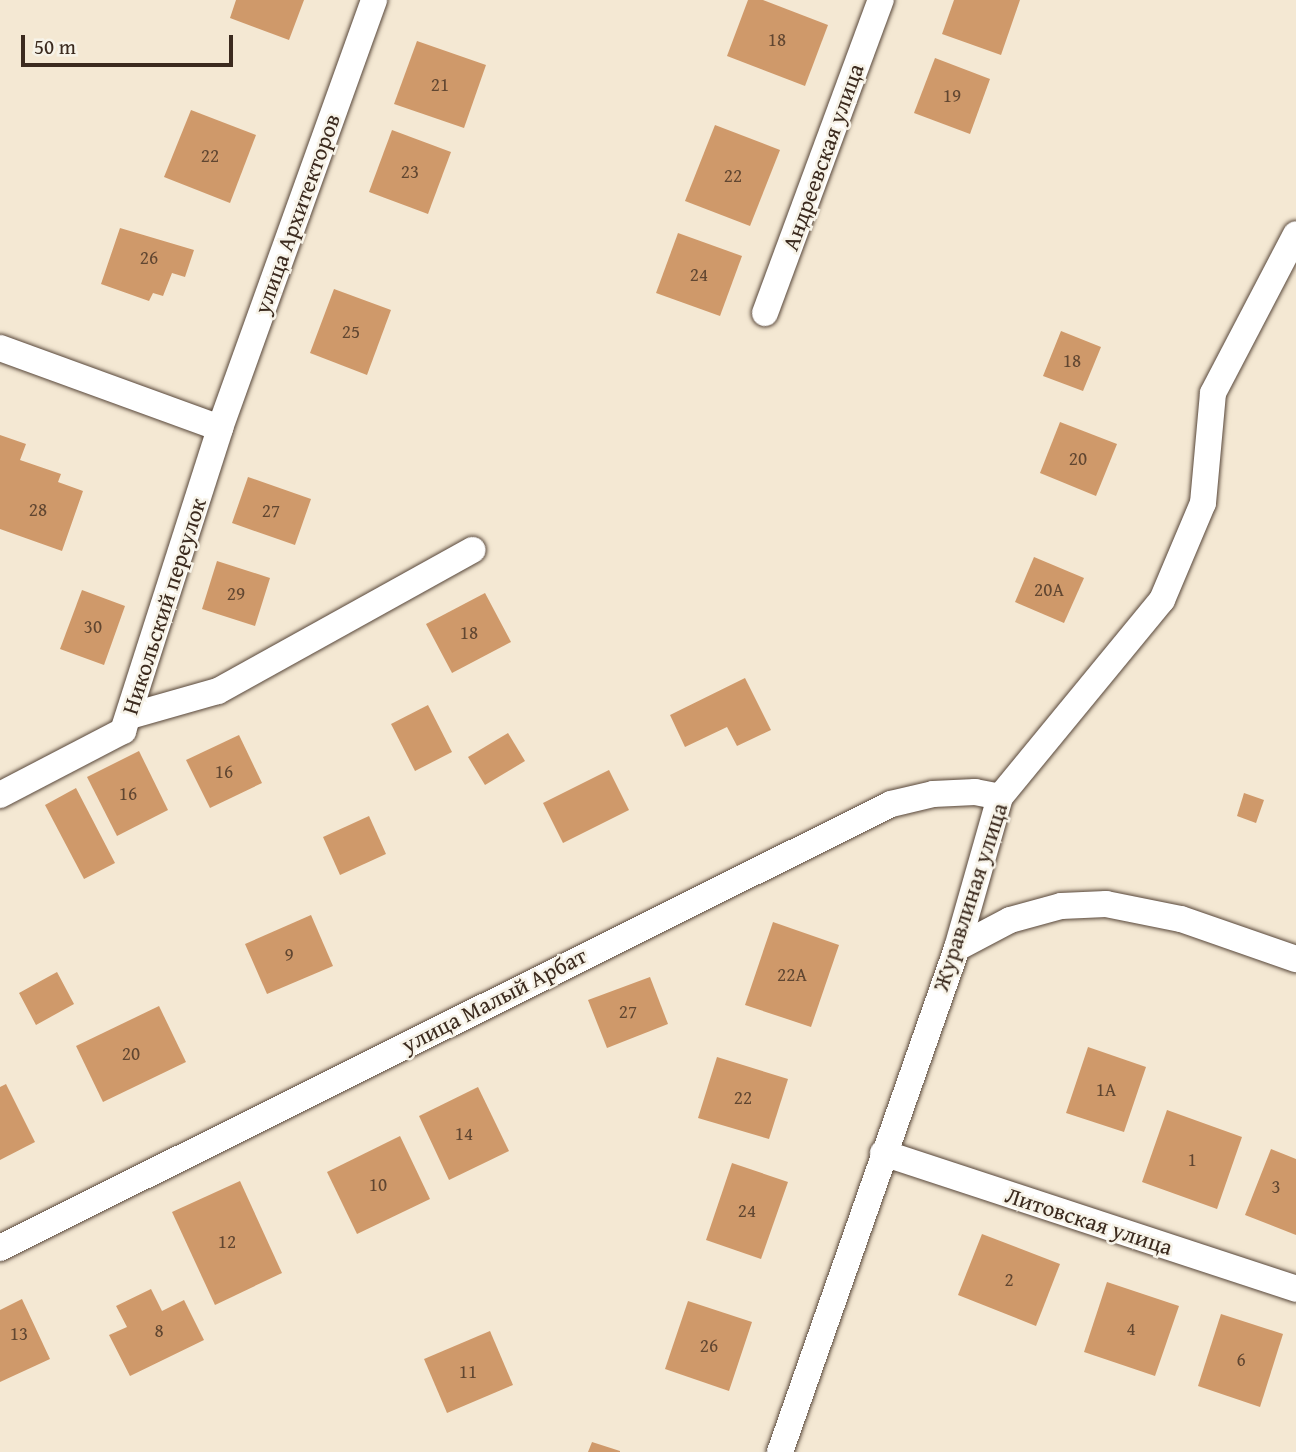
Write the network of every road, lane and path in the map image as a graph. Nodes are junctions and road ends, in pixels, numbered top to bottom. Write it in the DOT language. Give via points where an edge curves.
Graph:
graph roads {
  1 [pos="374,0"];
  2 [pos="881,0"];
  3 [pos="1296,234"];
  4 [pos="765,313"];
  5 [pos="0,348"];
  6 [pos="220,428"];
  7 [pos="472,550"];
  8 [pos="130,716"];
  9 [pos="0,795"];
  10 [pos="1000,797"];
  11 [pos="957,948"];
  12 [pos="1296,959"];
  13 [pos="883,1153"];
  14 [pos="0,1248"];
  15 [pos="1296,1289"];
  16 [pos="780,1452"];
  1 -- 6 [label="street, улица Архитекторов"];
  2 -- 4 [label="street, Андреевская улица"];
  3 -- 10 [label="street, Журавлиная улица" via="1213,393 1203,503 1162,600"];
  5 -- 6 [label="street"];
  6 -- 8 [label="street, Никольский переулок"];
  7 -- 8 [label="street" via="218,691"];
  8 -- 9 [label="street, Никольский переулок" via="123,731"];
  10 -- 11 [label="street, Журавлиная улица"];
  10 -- 14 [label="street, улица Малый Арбат" via="975,792 933,794 879,809"];
  11 -- 12 [label="street" via="1010,920 1062,906 1106,904 1181,919"];
  11 -- 13 [label="street, Журавлиная улица"];
  13 -- 15 [label="street, Литовская улица"];
  13 -- 16 [label="street, Журавлиная улица"];
}
